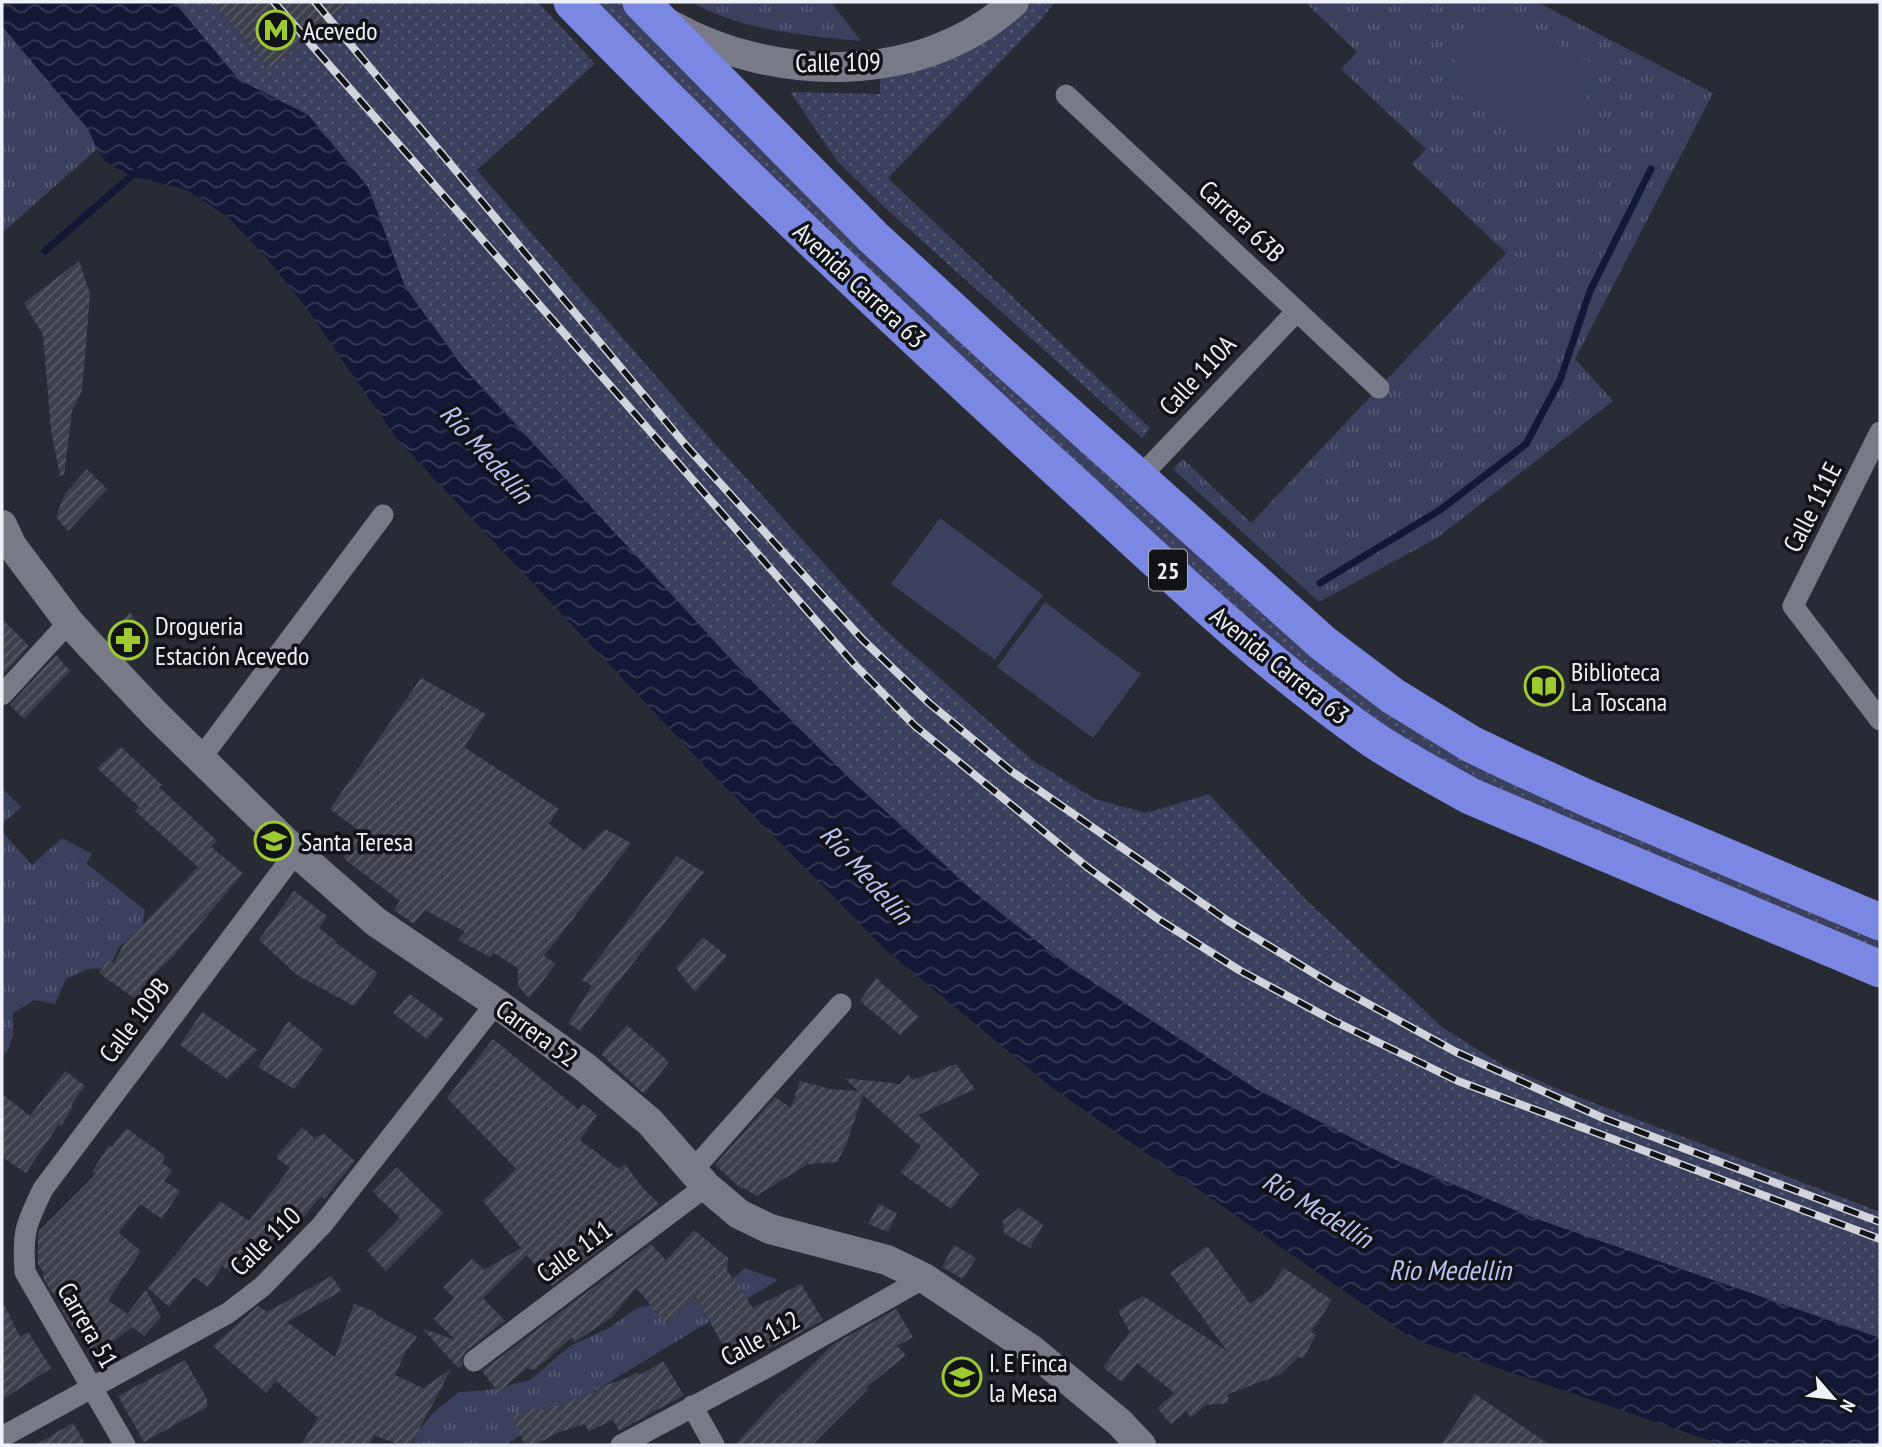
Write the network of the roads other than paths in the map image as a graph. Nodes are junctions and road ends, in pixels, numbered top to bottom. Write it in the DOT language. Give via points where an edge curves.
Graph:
graph roads {
  1 [pos="572,2"];
  2 [pos="1014,2"];
  3 [pos="648,9"];
  4 [pos="1066,95"];
  5 [pos="1297,311"];
  6 [pos="1379,388"];
  7 [pos="1880,432"];
  8 [pos="1139,478"];
  9 [pos="383,515"];
  10 [pos="2,525"];
  11 [pos="69,622"];
  12 [pos="2,695"];
  13 [pos="1880,720"];
  14 [pos="201,758"];
  15 [pos="296,852"];
  16 [pos="1880,922"];
  17 [pos="1880,969"];
  18 [pos="496,1003"];
  19 [pos="841,1004"];
  20 [pos="699,1179"];
  21 [pos="25,1227"];
  22 [pos="924,1278"];
  23 [pos="474,1361"];
  24 [pos="91,1388"];
  25 [pos="692,1406"];
  26 [pos="2,1437"];
  27 [pos="125,1445"];
  28 [pos="621,1445"];
  29 [pos="714,1445"];
  30 [pos="1141,1445"];
  1 -- 17 [label="highway, Avenida Carrera 63 / 25" via="766,197 998,414 1242,638 1350,723 1470,796"];
  2 -- 3 [label="main road, Calle 109" via="954,42 915,57 820,67 779,62 706,43"];
  3 -- 8 [label="highway, Avenida Carrera 63 / 25" via="873,237"];
  4 -- 5 [label="street, Carrera 63B"];
  5 -- 6 [label="street, Carrera 63B"];
  5 -- 8 [label="street, Calle 110A"];
  7 -- 13 [label="street, Calle 111E" via="1793,606"];
  8 -- 16 [label="highway, Avenida Carrera 63 / 25" via="1324,644 1393,696 1471,744"];
  9 -- 14 [label="street"];
  10 -- 11 [label="main road, Carrera 52" via="12,546"];
  11 -- 12 [label="street"];
  11 -- 14 [label="main road, Carrera 52"];
  14 -- 15 [label="main road, Carrera 52"];
  15 -- 18 [label="main road, Carrera 52" via="376,922"];
  15 -- 21 [label="street, Calle 109B" via="43,1189"];
  18 -- 20 [label="main road, Carrera 52" via="640,1114"];
  18 -- 24 [label="street, Calle 110" via="321,1225 272,1277 228,1312"];
  19 -- 20 [label="street, Calle 111"];
  20 -- 22 [label="main road, Carrera 52" via="739,1214 770,1229 887,1260"];
  20 -- 23 [label="street, Calle 111"];
  21 -- 24 [label="street, Carrera 51" via="25,1272"];
  22 -- 25 [label="street, Calle 112"];
  22 -- 30 [label="main road, Carrera 52" via="1032,1350"];
  24 -- 26 [label="street, Calle 110"];
  24 -- 27 [label="street, Carrera 51"];
  25 -- 28 [label="street, Calle 112"];
  25 -- 29 [label="street"];
}
